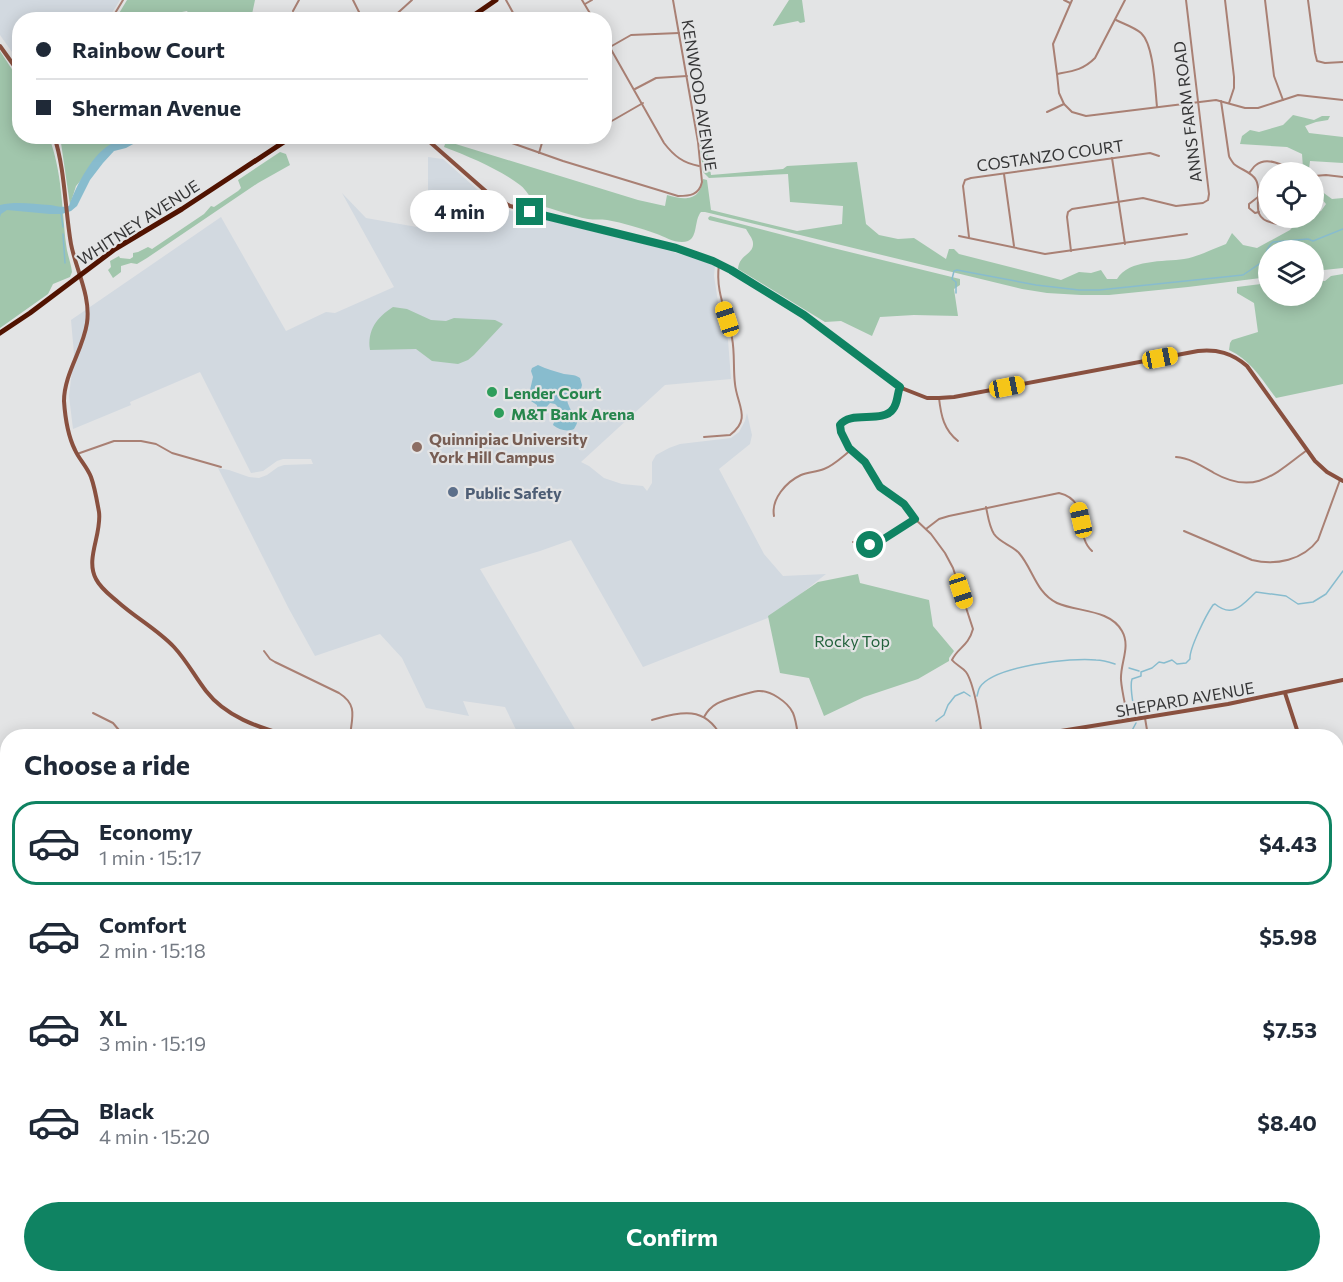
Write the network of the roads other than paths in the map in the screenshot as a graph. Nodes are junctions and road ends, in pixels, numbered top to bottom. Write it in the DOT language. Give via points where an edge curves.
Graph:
graph roads {
  1 [pos="300,0"];
  2 [pos="412,0"];
  3 [pos="496,0"];
  4 [pos="582,0"];
  5 [pos="592,0"];
  6 [pos="673,0"];
  7 [pos="1064,0"];
  8 [pos="1125,0"];
  9 [pos="1186,0"];
  10 [pos="1225,0"];
  11 [pos="1265,0"];
  12 [pos="1308,0"];
  13 [pos="1071,2"];
  14 [pos="585,4"];
  15 [pos="293,11"];
  16 [pos="399,12"];
  17 [pos="479,12"];
  18 [pos="590,12"];
  19 [pos="1116,20"];
  20 [pos="679,33"];
  21 [pos="0,46"];
  22 [pos="612,46"];
  23 [pos="612,50"];
  24 [pos="1343,62"];
  25 [pos="12,63"];
  26 [pos="1057,74"];
  27 [pos="687,76"];
  28 [pos="635,89"];
  29 [pos="1221,100"];
  30 [pos="1283,100"];
  31 [pos="1343,100"];
  32 [pos="1198,102"];
  33 [pos="643,103"];
  34 [pos="1229,103"];
  35 [pos="1064,104"];
  36 [pos="1157,107"];
  37 [pos="1047,112"];
  38 [pos="612,121"];
  39 [pos="56,144"];
  40 [pos="281,144"];
  41 [pos="432,144"];
  42 [pos="514,144"];
  43 [pos="541,144"];
  44 [pos="538,153"];
  45 [pos="1159,156"];
  46 [pos="1112,158"];
  47 [pos="1258,164"];
  48 [pos="700,166"];
  49 [pos="1249,173"];
  50 [pos="1004,174"];
  51 [pos="1324,175"];
  52 [pos="1343,177"];
  53 [pos="1258,184"];
  54 [pos="1258,197"];
  55 [pos="1118,201"];
  56 [pos="1258,212"];
  57 [pos="1187,234"];
  58 [pos="958,236"];
  59 [pos="969,237"];
  60 [pos="1125,244"];
  61 [pos="1014,247"];
  62 [pos="1071,251"];
  63 [pos="719,264"];
  64 [pos="80,275"];
  65 [pos="0,333"];
  66 [pos="900,387"];
  67 [pos="939,398"];
  68 [pos="704,437"];
  69 [pos="958,441"];
  70 [pos="850,450"];
  71 [pos="1307,450"];
  72 [pos="77,454"];
  73 [pos="1176,457"];
  74 [pos="221,467"];
  75 [pos="1342,480"];
  76 [pos="986,507"];
  77 [pos="774,516"];
  78 [pos="915,519"];
  79 [pos="926,529"];
  80 [pos="1184,531"];
  81 [pos="853,542"];
  82 [pos="1092,551"];
  83 [pos="264,651"];
  84 [pos="1343,681"];
  85 [pos="1285,693"];
  86 [pos="93,713"];
  87 [pos="704,717"];
  88 [pos="1145,718"];
  89 [pos="652,720"];
  90 [pos="1128,721"];
  91 [pos="118,729"];
  92 [pos="265,729"];
  93 [pos="351,729"];
  94 [pos="716,729"];
  95 [pos="797,729"];
  96 [pos="980,729"];
  97 [pos="1075,729"];
  98 [pos="1147,729"];
  99 [pos="1297,729"];
  1 -- 15 [label="street"];
  2 -- 16 [label="street"];
  3 -- 17 [label="highway"];
  4 -- 14 [label="street"];
  5 -- 14 [label="street"];
  6 -- 20 [label="street, KENWOOD AVENUE"];
  7 -- 13 [label="street"];
  8 -- 19 [label="street"];
  9 -- 32 [label="street, ANNS FARM ROAD"];
  10 -- 34 [label="street" via="1234,88"];
  11 -- 30 [label="street" via="1274,76"];
  12 -- 24 [label="street" via="1317,61"];
  13 -- 26 [label="street" via="1053,44"];
  14 -- 18 [label="street"];
  19 -- 26 [label="street" via="1088,65"];
  19 -- 36 [label="street" via="1146,39"];
  20 -- 22 [label="street" via="631,35"];
  20 -- 27 [label="street, KENWOOD AVENUE"];
  21 -- 25 [label="main road"];
  23 -- 28 [label="street"];
  26 -- 35 [label="street"];
  27 -- 28 [label="street" via="656,78"];
  27 -- 48 [label="street, KENWOOD AVENUE"];
  28 -- 33 [label="street"];
  29 -- 32 [label="street"];
  29 -- 34 [label="street"];
  29 -- 49 [label="street" via="1229,156 1233,164"];
  30 -- 31 [label="street" via="1298,95"];
  30 -- 34 [label="street" via="1258,108"];
  32 -- 36 [label="street"];
  32 -- 55 [label="street, ANNS FARM ROAD" via="1208,200 1176,206 1143,198"];
  33 -- 38 [label="street"];
  33 -- 48 [label="street" via="672,153"];
  35 -- 36 [label="street" via="1072,112 1086,116"];
  35 -- 37 [label="street"];
  39 -- 64 [label="main road"];
  40 -- 64 [label="highway, WHITNEY AVENUE"];
  41 -- 63 [label="main road" via="489,194 510,206 676,248"];
  42 -- 44 [label="street, KENWOOD AVENUE"];
  43 -- 44 [label="street"];
  44 -- 48 [label="street, KENWOOD AVENUE" via="678,196 695,194 700,188"];
  45 -- 46 [label="street, COSTANZO COURT" via="1150,153"];
  46 -- 50 [label="street, COSTANZO COURT"];
  46 -- 55 [label="street"];
  47 -- 49 [label="street"];
  49 -- 53 [label="street"];
  50 -- 59 [label="street, COSTANZO COURT" via="965,180"];
  50 -- 61 [label="street"];
  51 -- 52 [label="street"];
  54 -- 56 [label="street" via="1249,204"];
  55 -- 60 [label="street"];
  55 -- 62 [label="street" via="1068,212"];
  57 -- 60 [label="street"];
  58 -- 59 [label="street"];
  59 -- 61 [label="street"];
  60 -- 62 [label="street"];
  61 -- 62 [label="street" via="1045,254"];
  63 -- 66 [label="main road" via="815,322"];
  63 -- 68 [label="street" via="720,295 732,335 735,384 742,414 741,422 730,435"];
  64 -- 65 [label="highway, WHITNEY AVENUE"];
  64 -- 72 [label="main road" via="87,302 86,324 64,403"];
  66 -- 67 [label="main road"];
  66 -- 70 [label="street" via="888,414 841,423"];
  67 -- 69 [label="street" via="944,425"];
  67 -- 71 [label="main road" via="1198,351 1218,351 1247,366"];
  70 -- 77 [label="street" via="826,469 791,481 777,497"];
  70 -- 78 [label="street" via="865,462 880,487 904,504"];
  71 -- 73 [label="street" via="1270,477 1243,484"];
  71 -- 75 [label="main road" via="1322,467"];
  72 -- 74 [label="street" via="114,441 141,441"];
  72 -- 92 [label="main road" via="92,479 99,512 93,566 98,582 170,643 218,704"];
  75 -- 80 [label="street" via="1318,540 1303,555 1274,562 1251,560"];
  76 -- 79 [label="street" via="944,517"];
  76 -- 82 [label="street" via="1065,494 1079,508 1086,543"];
  76 -- 90 [label="street" via="994,534 1018,552 1047,596 1056,603 1106,617 1120,627 1126,642 1121,679"];
  78 -- 79 [label="street"];
  78 -- 81 [label="street" via="875,544"];
  79 -- 96 [label="street" via="951,563 973,627 968,643 952,660 970,680"];
  83 -- 93 [label="street" via="275,662 347,699 352,709"];
  84 -- 85 [label="main road, SHEPARD AVENUE"];
  85 -- 88 [label="main road, SHEPARD AVENUE"];
  85 -- 99 [label="main road"];
  86 -- 91 [label="street"];
  87 -- 89 [label="street" via="685,712"];
  87 -- 94 [label="street"];
  87 -- 95 [label="street" via="719,701 765,691 790,708"];
  88 -- 90 [label="main road, SHEPARD AVENUE"];
  88 -- 98 [label="street"];
  90 -- 97 [label="main road, SHEPARD AVENUE"];
}
